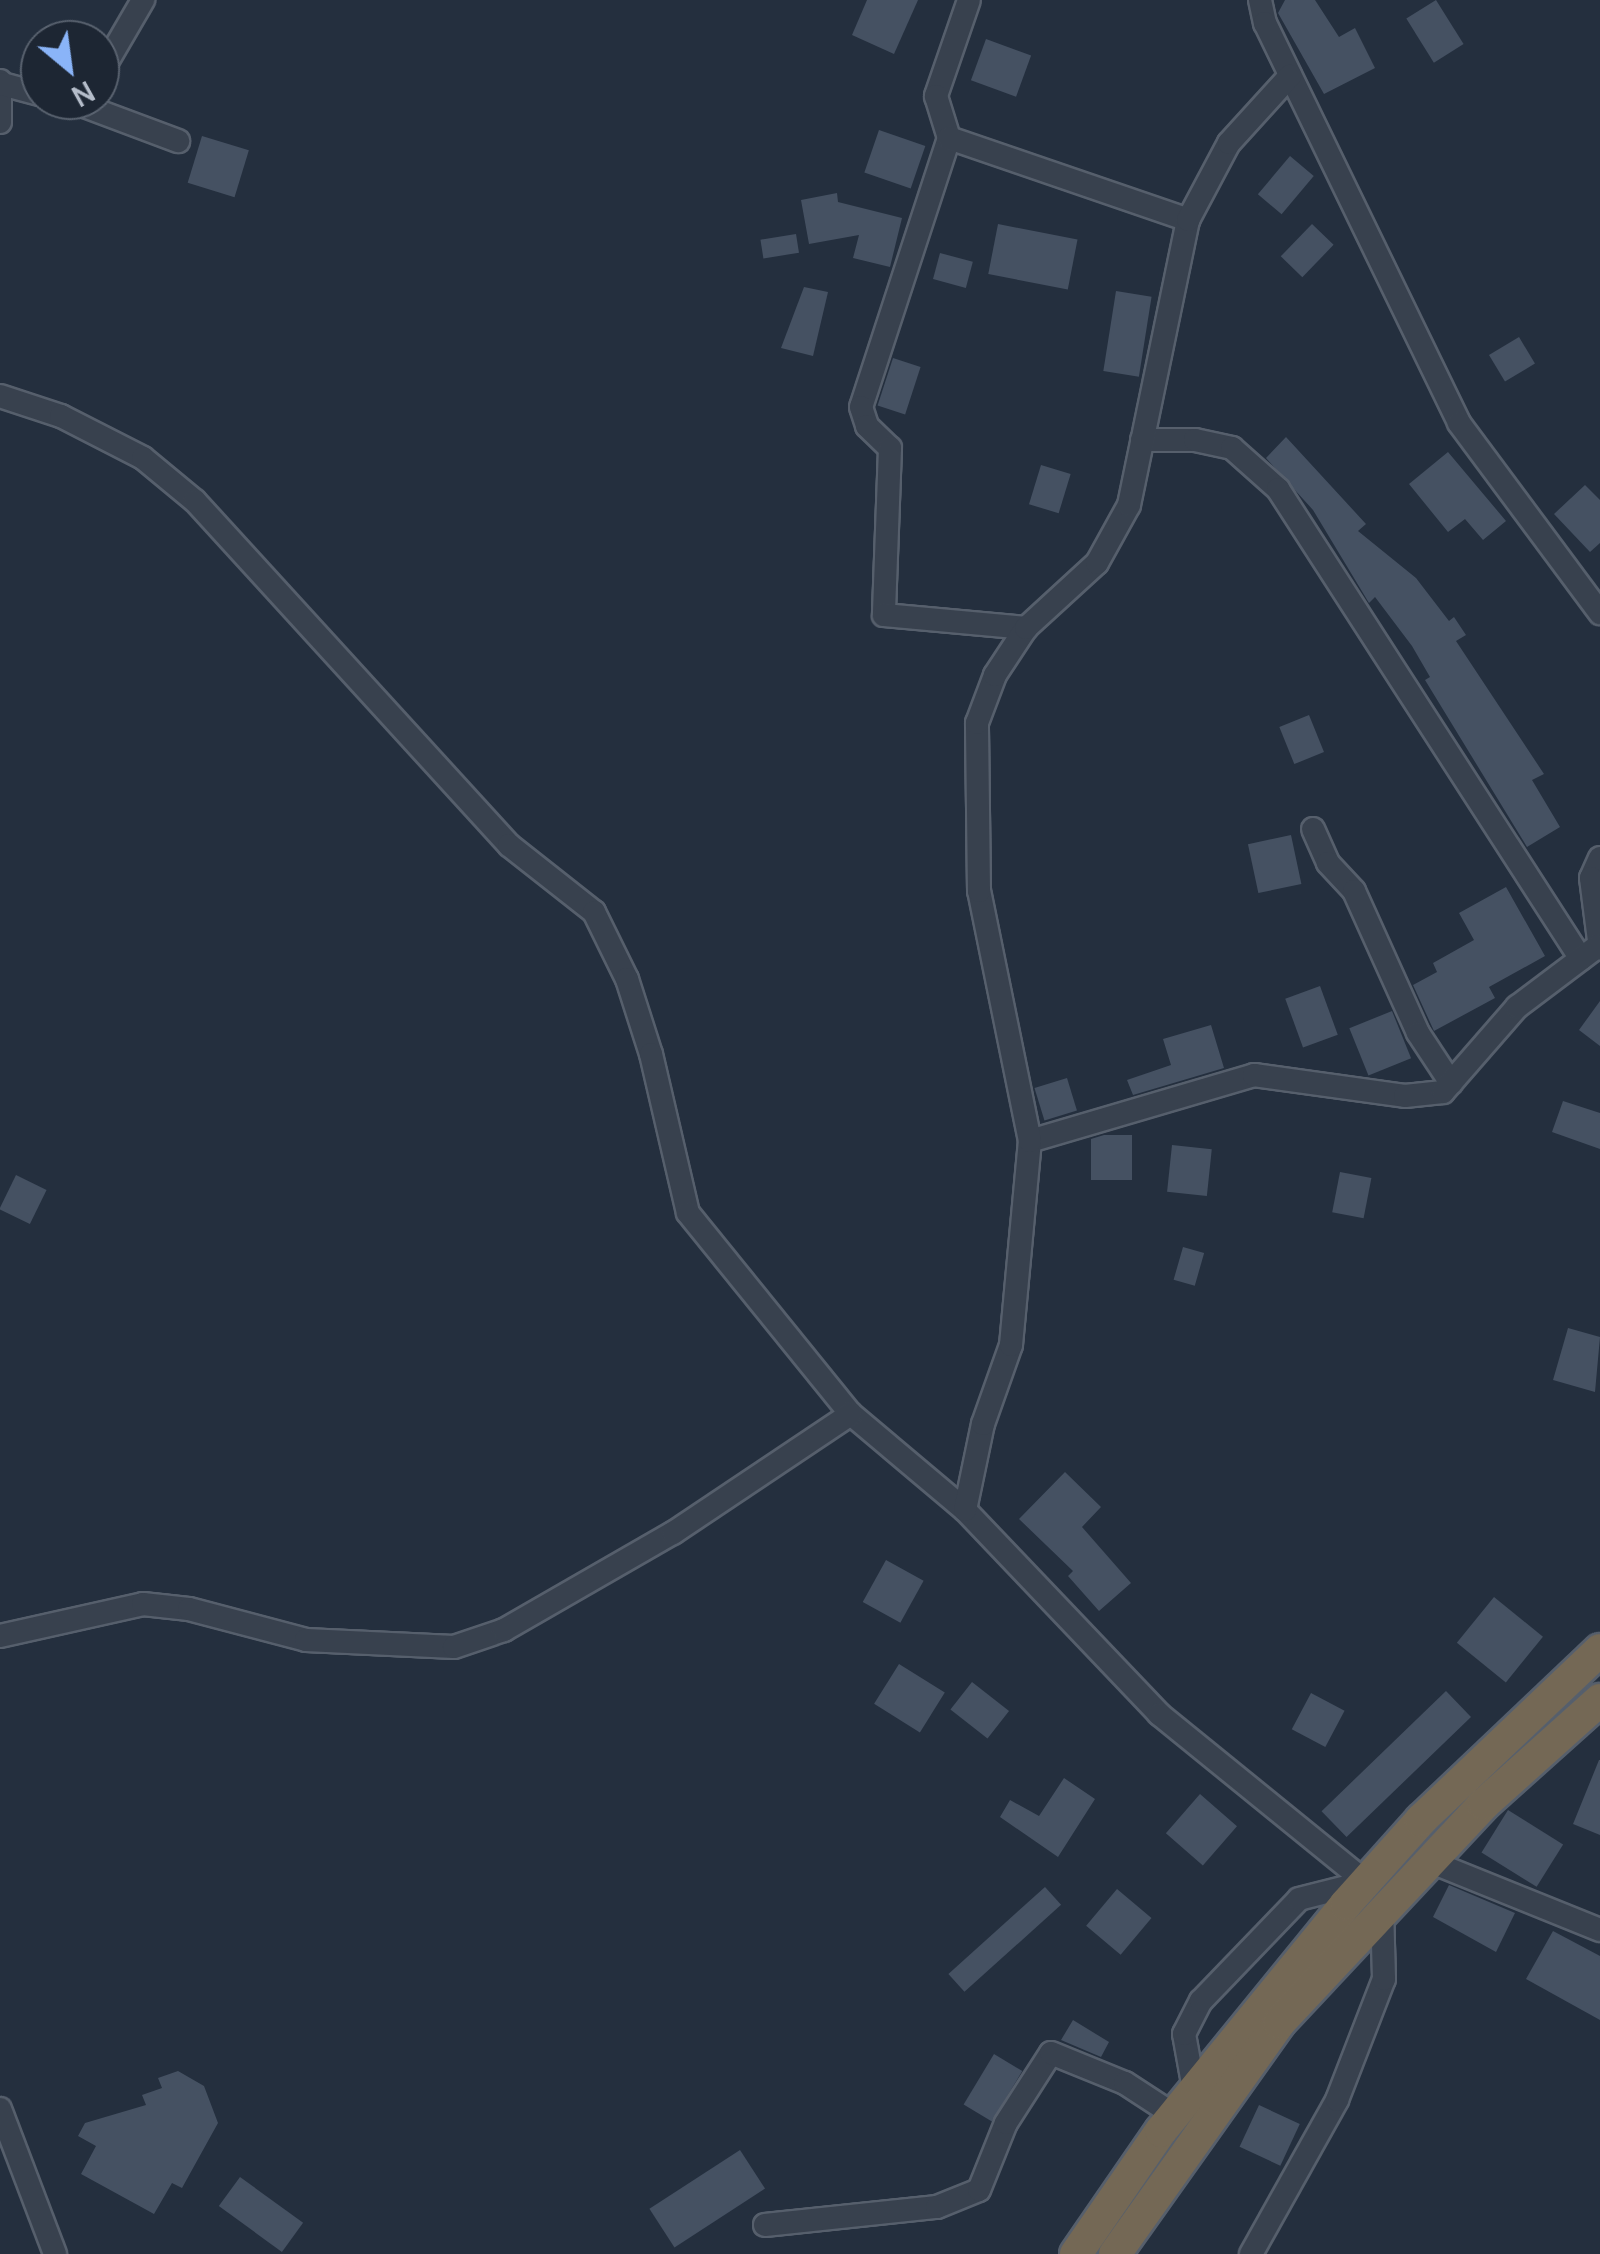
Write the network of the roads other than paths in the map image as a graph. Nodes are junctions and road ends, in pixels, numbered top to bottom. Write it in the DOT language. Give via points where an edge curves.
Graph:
graph roads {
  1 [pos="144,0"];
  2 [pos="968,0"];
  3 [pos="1260,0"];
  4 [pos="120,40"];
  5 [pos="1290,76"];
  6 [pos="1,83"];
  7 [pos="120,118"];
  8 [pos="0,122"];
  9 [pos="949,138"];
  10 [pos="178,141"];
  11 [pos="1188,220"];
  12 [pos="0,396"];
  13 [pos="1142,440"];
  14 [pos="1600,613"];
  15 [pos="1026,628"];
  16 [pos="1312,829"];
  17 [pos="1600,858"];
  18 [pos="1593,951"];
  19 [pos="1450,1082"];
  20 [pos="1030,1141"];
  21 [pos="850,1414"];
  22 [pos="966,1510"];
  23 [pos="0,1636"];
  24 [pos="1600,1650"];
  25 [pos="1600,1700"];
  26 [pos="1429,1860"];
  27 [pos="1374,1896"];
  28 [pos="1600,1930"];
  29 [pos="1184,2102"];
  30 [pos="0,2109"];
  31 [pos="765,2225"];
  32 [pos="55,2254"];
  33 [pos="1076,2254"];
  34 [pos="1115,2254"];
  35 [pos="1250,2254"];
  1 -- 4 [label="street"];
  2 -- 9 [label="street" via="936,96"];
  3 -- 5 [label="street"];
  5 -- 11 [label="street" via="1230,143"];
  5 -- 14 [label="street" via="1459,424"];
  6 -- 8 [label="street"];
  7 -- 10 [label="street"];
  9 -- 11 [label="street"];
  9 -- 15 [label="street" via="860,407 867,426 890,448 884,614"];
  11 -- 13 [label="street"];
  12 -- 21 [label="street" via="61,416 142,458 195,501 510,845 594,912 627,978 651,1054 688,1213"];
  13 -- 15 [label="street" via="1129,506 1097,563"];
  13 -- 18 [label="street" via="1232,448 1278,489"];
  15 -- 20 [label="street" via="995,675 977,742 978,891"];
  16 -- 19 [label="street" via="1328,863 1354,891 1418,1033"];
  17 -- 18 [label="street" via="1591,878"];
  18 -- 19 [label="street" via="1517,1007"];
  19 -- 20 [label="street" via="1443,1092 1405,1096 1254,1075"];
  20 -- 22 [label="street" via="1010,1345 983,1424"];
  21 -- 22 [label="street"];
  21 -- 23 [label="street" via="672,1533 504,1630 454,1647 306,1640 189,1609 143,1604"];
  22 -- 27 [label="street" via="1159,1714"];
  24 -- 27 [label="highway" via="1421,1820"];
  25 -- 26 [label="highway"];
  26 -- 27 [label="highway"];
  26 -- 28 [label="street"];
  27 -- 29 [label="highway"];
  27 -- 29 [label="street" via="1298,1899 1202,2001 1184,2034"];
  27 -- 34 [label="highway"];
  27 -- 35 [label="street" via="1384,1979 1338,2100"];
  29 -- 31 [label="street" via="1051,2053 1006,2122 979,2190 937,2206"];
  29 -- 33 [label="highway"];
  30 -- 32 [label="street"];
}
